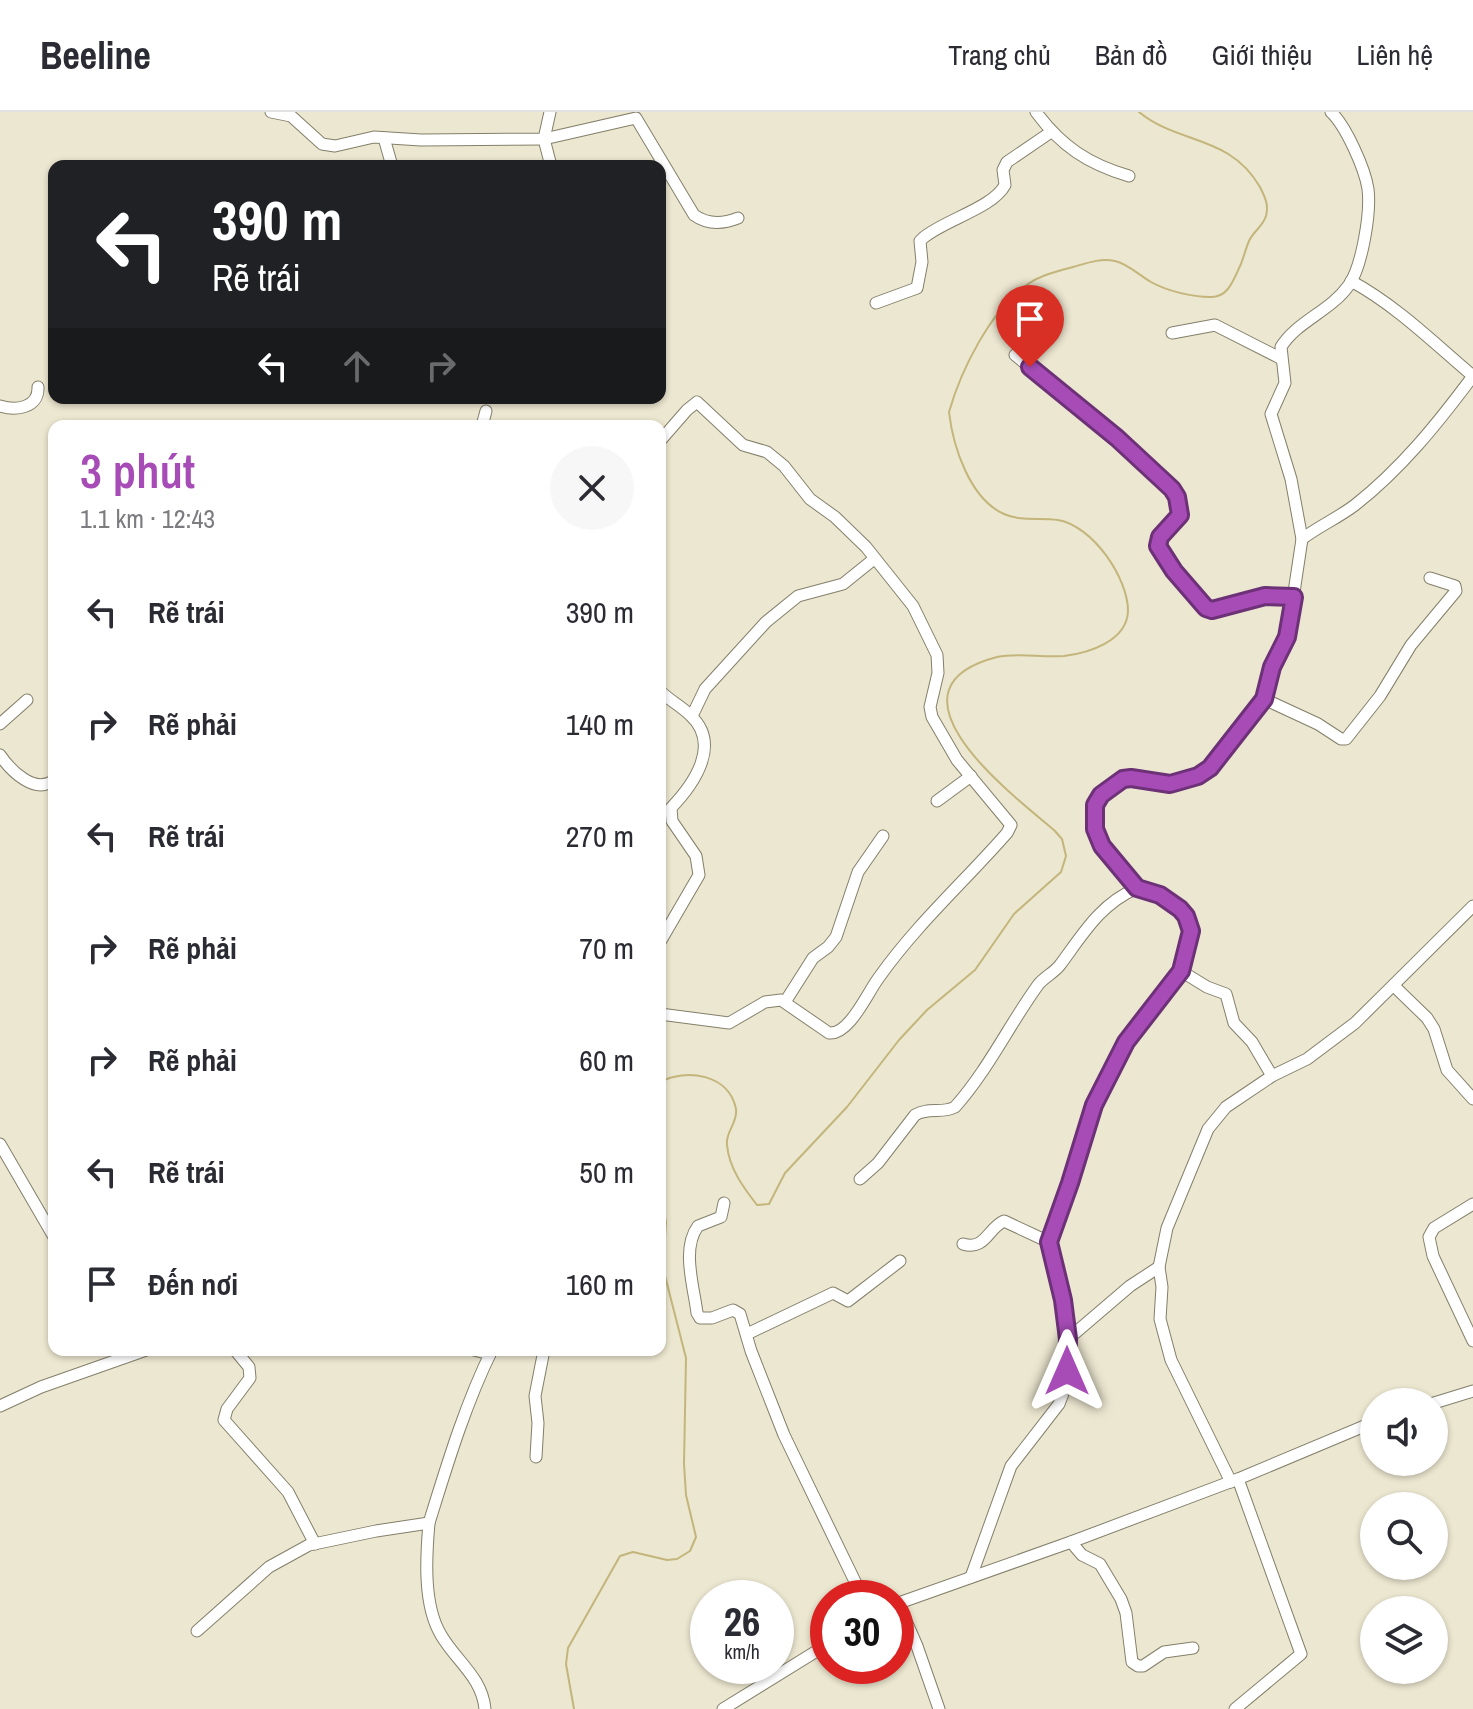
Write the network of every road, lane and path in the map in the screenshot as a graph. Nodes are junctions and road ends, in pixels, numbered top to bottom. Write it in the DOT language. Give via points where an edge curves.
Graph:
graph roads {
  1 [pos="271,112"];
  2 [pos="550,112"];
  3 [pos="1036,112"];
  4 [pos="1331,112"];
  5 [pos="1051,132"];
  6 [pos="384,138"];
  7 [pos="544,139"];
  8 [pos="390,160"];
  9 [pos="549,160"];
  10 [pos="661,160"];
  11 [pos="666,168"];
  12 [pos="1129,176"];
  13 [pos="738,218"];
  14 [pos="1351,281"];
  15 [pos="876,303"];
  16 [pos="1172,333"];
  17 [pos="1015,355"];
  18 [pos="1280,358"];
  19 [pos="38,387"];
  20 [pos="0,406"];
  21 [pos="486,411"];
  22 [pos="484,420"];
  23 [pos="666,434"];
  24 [pos="1302,539"];
  25 [pos="874,559"];
  26 [pos="1430,578"];
  27 [pos="1294,597"];
  28 [pos="666,696"];
  29 [pos="1264,699"];
  30 [pos="27,700"];
  31 [pos="692,716"];
  32 [pos="0,724"];
  33 [pos="0,755"];
  34 [pos="971,776"];
  35 [pos="48,784"];
  36 [pos="937,801"];
  37 [pos="666,807"];
  38 [pos="666,810"];
  39 [pos="883,836"];
  40 [pos="1137,888"];
  41 [pos="1473,906"];
  42 [pos="666,932"];
  43 [pos="1181,971"];
  44 [pos="1394,986"];
  45 [pos="785,1002"];
  46 [pos="666,1015"];
  47 [pos="1272,1076"];
  48 [pos="1473,1099"];
  49 [pos="0,1144"];
  50 [pos="860,1179"];
  51 [pos="724,1203"];
  52 [pos="1473,1204"];
  53 [pos="48,1227"];
  54 [pos="1049,1242"];
  55 [pos="963,1244"];
  56 [pos="900,1261"];
  57 [pos="1159,1267"];
  58 [pos="747,1334"];
  59 [pos="1068,1339"];
  60 [pos="1473,1341"];
  61 [pos="129,1356"];
  62 [pos="240,1356"];
  63 [pos="489,1356"];
  64 [pos="543,1356"];
  65 [pos="1473,1391"];
  66 [pos="1448,1399"];
  67 [pos="0,1406"];
  68 [pos="1360,1428"];
  69 [pos="536,1457"];
  70 [pos="1235,1481"];
  71 [pos="429,1523"];
  72 [pos="1071,1542"];
  73 [pos="315,1544"];
  74 [pos="971,1577"];
  75 [pos="854,1580"];
  76 [pos="914,1597"];
  77 [pos="197,1631"];
  78 [pos="914,1640"];
  79 [pos="1193,1648"];
  80 [pos="810,1655"];
  81 [pos="485,1709"];
  82 [pos="723,1709"];
  83 [pos="939,1709"];
  84 [pos="1235,1709"];
  1 -- 6 [label="street" via="298,120 327,146"];
  2 -- 7 [label="street"];
  3 -- 5 [label="street"];
  4 -- 14 [label="street" via="1348,138 1368,190 1367,221"];
  5 -- 12 [label="street" via="1086,158"];
  5 -- 15 [label="street" via="1007,162 1000,193 920,241 917,288"];
  6 -- 7 [label="street"];
  6 -- 8 [label="street"];
  7 -- 9 [label="street"];
  7 -- 10 [label="street" via="636,118"];
  11 -- 13 [label="street" via="694,215 719,223"];
  14 -- 18 [label="street" via="1284,342"];
  14 -- 24 [label="street" via="1411,321 1473,376 1384,480"];
  16 -- 18 [label="street" via="1215,325"];
  17 -- 27 [label="street" via="1175,493 1180,515 1158,546 1206,608 1265,596"];
  18 -- 24 [label="street" via="1285,383 1271,414"];
  19 -- 20 [label="street" via="38,395 26,406"];
  21 -- 22 [label="street"];
  23 -- 25 [label="street" via="697,402 743,445 773,456"];
  24 -- 27 [label="street"];
  25 -- 31 [label="street" via="843,584 798,596 766,622 715,677"];
  25 -- 34 [label="street" via="913,606 935,647 938,673 932,717"];
  26 -- 29 [label="street" via="1455,586 1456,591 1346,739"];
  27 -- 29 [label="street" via="1287,637"];
  28 -- 31 [label="street"];
  29 -- 40 [label="street" via="1206,772 1170,784 1123,779 1097,800 1097,838"];
  30 -- 32 [label="street"];
  31 -- 37 [label="street" via="704,738 703,760 686,791"];
  33 -- 35 [label="street" via="34,786"];
  34 -- 36 [label="street"];
  34 -- 45 [label="street" via="1010,824 1007,833 898,952 839,1032 826,1032"];
  38 -- 42 [label="street" via="696,856 699,875"];
  39 -- 45 [label="street" via="858,872 836,937 813,958"];
  40 -- 43 [label="street" via="1160,895 1186,916 1191,931"];
  40 -- 50 [label="street" via="1110,903 1040,981 955,1107 915,1115"];
  41 -- 44 [label="street"];
  43 -- 47 [label="street" via="1226,994 1234,1023"];
  43 -- 54 [label="street" via="1126,1042 1094,1105"];
  44 -- 47 [label="street" via="1335,1039"];
  44 -- 48 [label="street" via="1427,1018 1447,1070"];
  45 -- 46 [label="street" via="765,1002 729,1023"];
  47 -- 57 [label="street" via="1226,1107 1208,1129 1167,1228"];
  49 -- 53 [label="street"];
  51 -- 58 [label="street" via="721,1217 698,1226 690,1240 697,1313 705,1319 738,1311"];
  52 -- 60 [label="street" via="1434,1228 1429,1237"];
  54 -- 55 [label="street" via="1004,1221 980,1244"];
  54 -- 59 [label="street"];
  56 -- 58 [label="street" via="848,1301 833,1293"];
  57 -- 59 [label="street"];
  57 -- 70 [label="street" via="1166,1346 1195,1413"];
  58 -- 75 [label="street" via="788,1444"];
  59 -- 74 [label="street" via="1062,1398 1011,1466"];
  61 -- 67 [label="street"];
  62 -- 73 [label="street" via="250,1378 224,1420 288,1492"];
  63 -- 71 [label="street"];
  64 -- 69 [label="street" via="535,1396"];
  65 -- 66 [label="street"];
  68 -- 70 [label="street"];
  70 -- 72 [label="street"];
  70 -- 84 [label="street" via="1301,1654"];
  71 -- 73 [label="street"];
  71 -- 81 [label="street" via="434,1622 479,1685"];
  72 -- 74 [label="street"];
  72 -- 79 [label="street" via="1100,1564 1121,1599 1132,1662 1143,1666 1164,1652"];
  73 -- 77 [label="street" via="269,1567"];
  74 -- 76 [label="street"];
  78 -- 83 [label="street"];
  80 -- 82 [label="street"];
}
